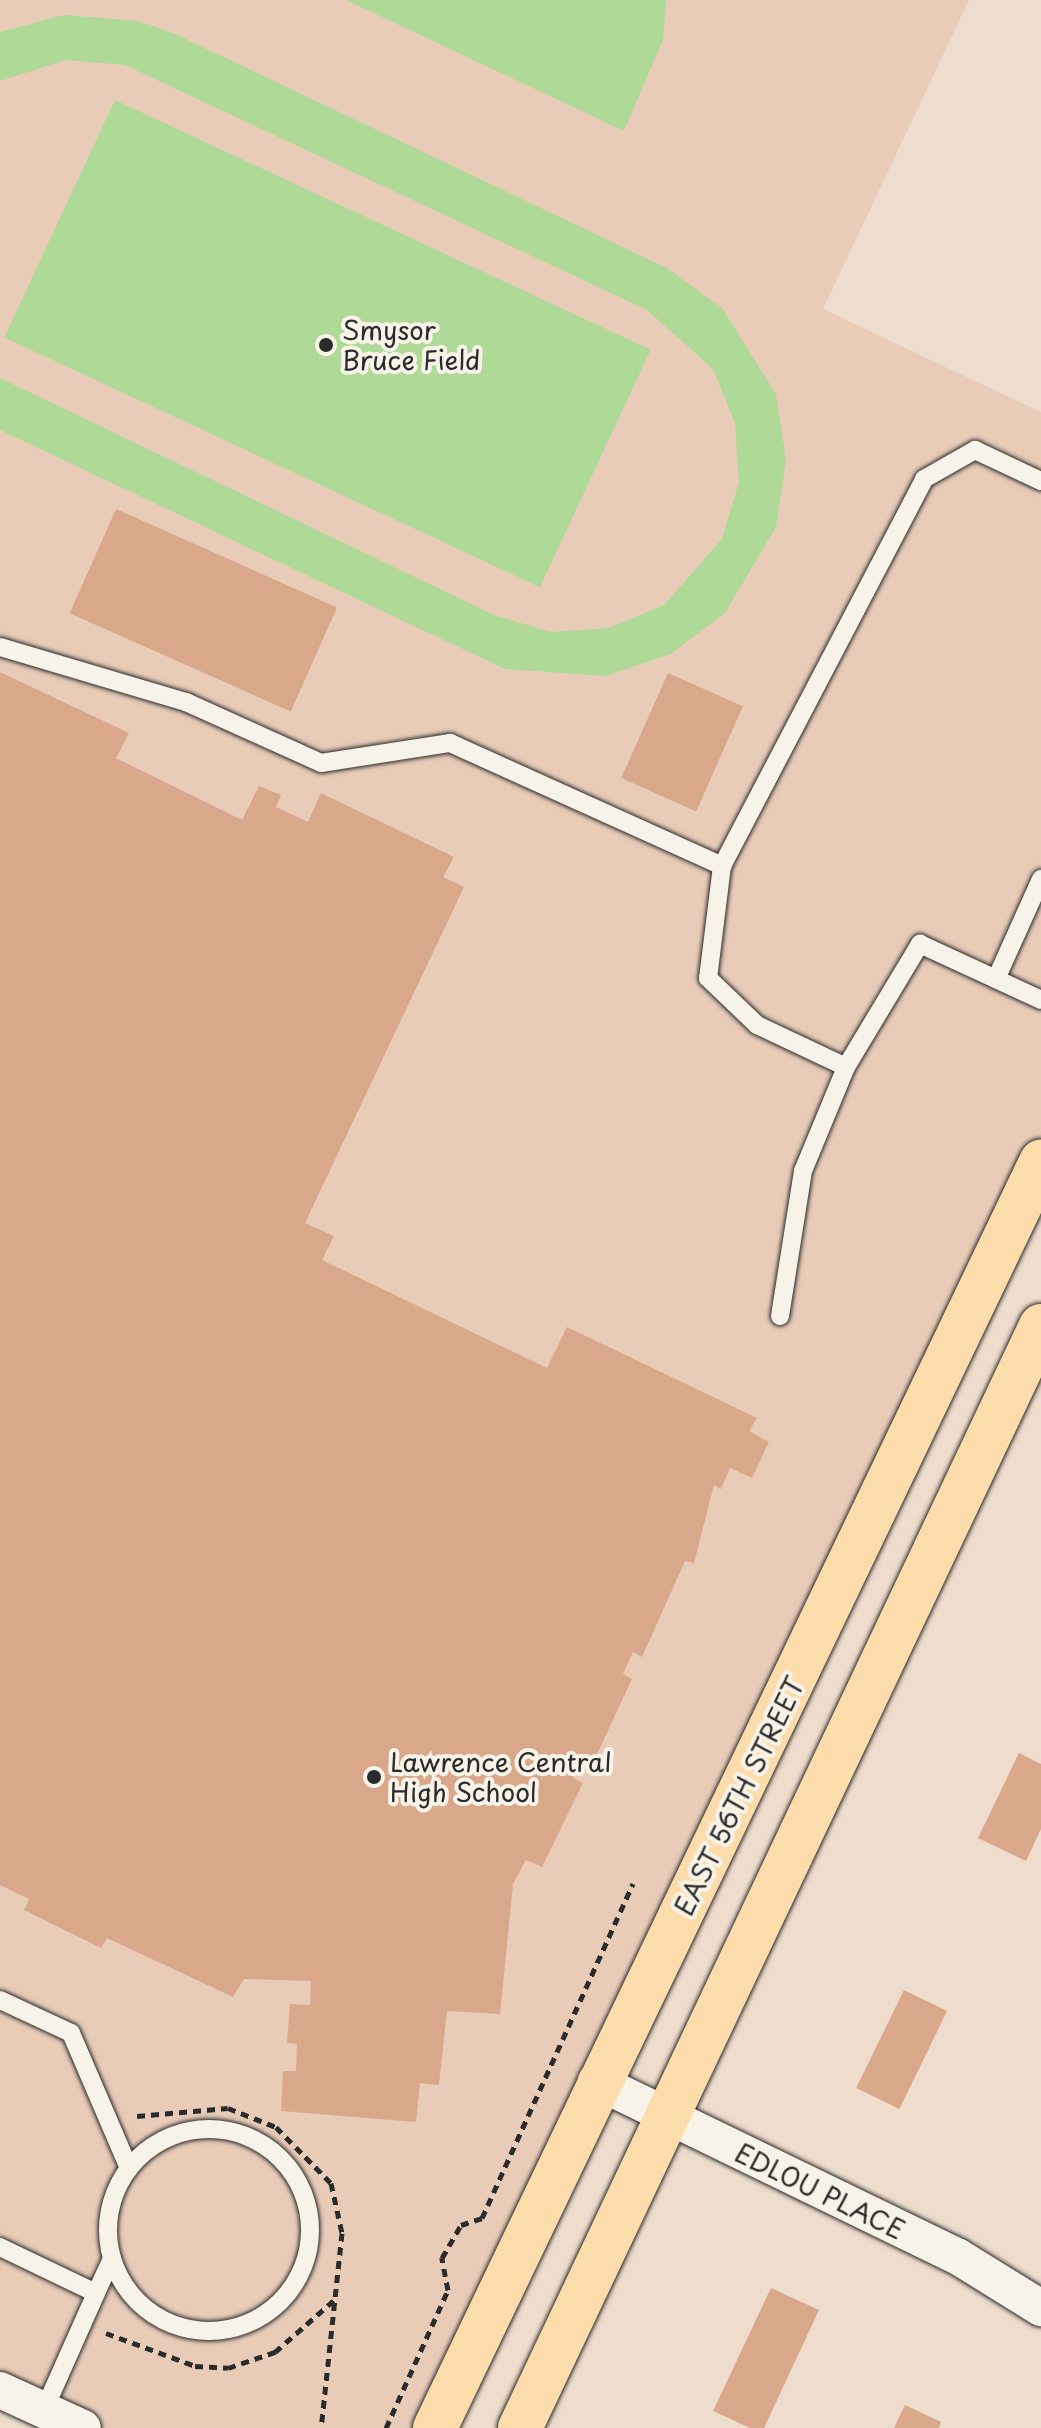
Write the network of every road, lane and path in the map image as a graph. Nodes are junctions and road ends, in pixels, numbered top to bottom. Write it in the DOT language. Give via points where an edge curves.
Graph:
graph roads {
  1 [pos="1041,481"];
  2 [pos="0,647"];
  3 [pos="722,866"];
  4 [pos="1041,879"];
  5 [pos="996,979"];
  6 [pos="1041,1000"];
  7 [pos="846,1067"];
  8 [pos="1041,1162"];
  9 [pos="780,1316"];
  10 [pos="1041,1326"];
  11 [pos="633,1883"];
  12 [pos="0,2000"];
  13 [pos="596,2081"];
  14 [pos="132,2112"];
  15 [pos="668,2117"];
  16 [pos="129,2168"];
  17 [pos="0,2247"];
  18 [pos="112,2259"];
  19 [pos="96,2293"];
  20 [pos="335,2299"];
  21 [pos="1041,2308"];
  22 [pos="133,2344"];
  23 [pos="0,2390"];
  24 [pos="44,2410"];
  25 [pos="83,2428"];
  26 [pos="321,2428"];
  27 [pos="386,2428"];
  28 [pos="435,2428"];
  29 [pos="520,2428"];
  1 -- 3 [label="lane" via="975,450 924,479"];
  2 -- 3 [label="lane" via="186,702 321,763 450,743"];
  3 -- 7 [label="lane" via="708,978 757,1025"];
  4 -- 5 [label="lane"];
  5 -- 6 [label="lane"];
  5 -- 7 [label="lane" via="920,944"];
  7 -- 9 [label="lane" via="803,1171"];
  8 -- 13 [label="main road, EAST 56TH STREET" via="754,1769"];
  10 -- 15 [label="main road"];
  11 -- 27 [label="path" via="482,2218 461,2225 442,2258 448,2290"];
  12 -- 16 [label="lane" via="71,2033"];
  13 -- 15 [label="street, EDLOU PLACE"];
  13 -- 28 [label="main road, EAST 56TH STREET"];
  14 -- 20 [label="path" via="140,2119 228,2108 276,2127 309,2156 331,2183 342,2233"];
  15 -- 21 [label="street, EDLOU PLACE" via="957,2256"];
  15 -- 29 [label="main road"];
  16 -- 18 [label="lane" via="112,2198"];
  16 -- 18 [label="lane" via="154,2144 185,2131 220,2129 253,2138 281,2158 301,2186 310,2218 308,2253 272,2310 241,2326 207,2332 148,2312"];
  17 -- 19 [label="lane"];
  18 -- 19 [label="lane"];
  19 -- 24 [label="lane"];
  20 -- 22 [label="path" via="295,2339 254,2363 195,2366"];
  20 -- 26 [label="path"];
  23 -- 24 [label="street"];
  24 -- 25 [label="street"];
}
